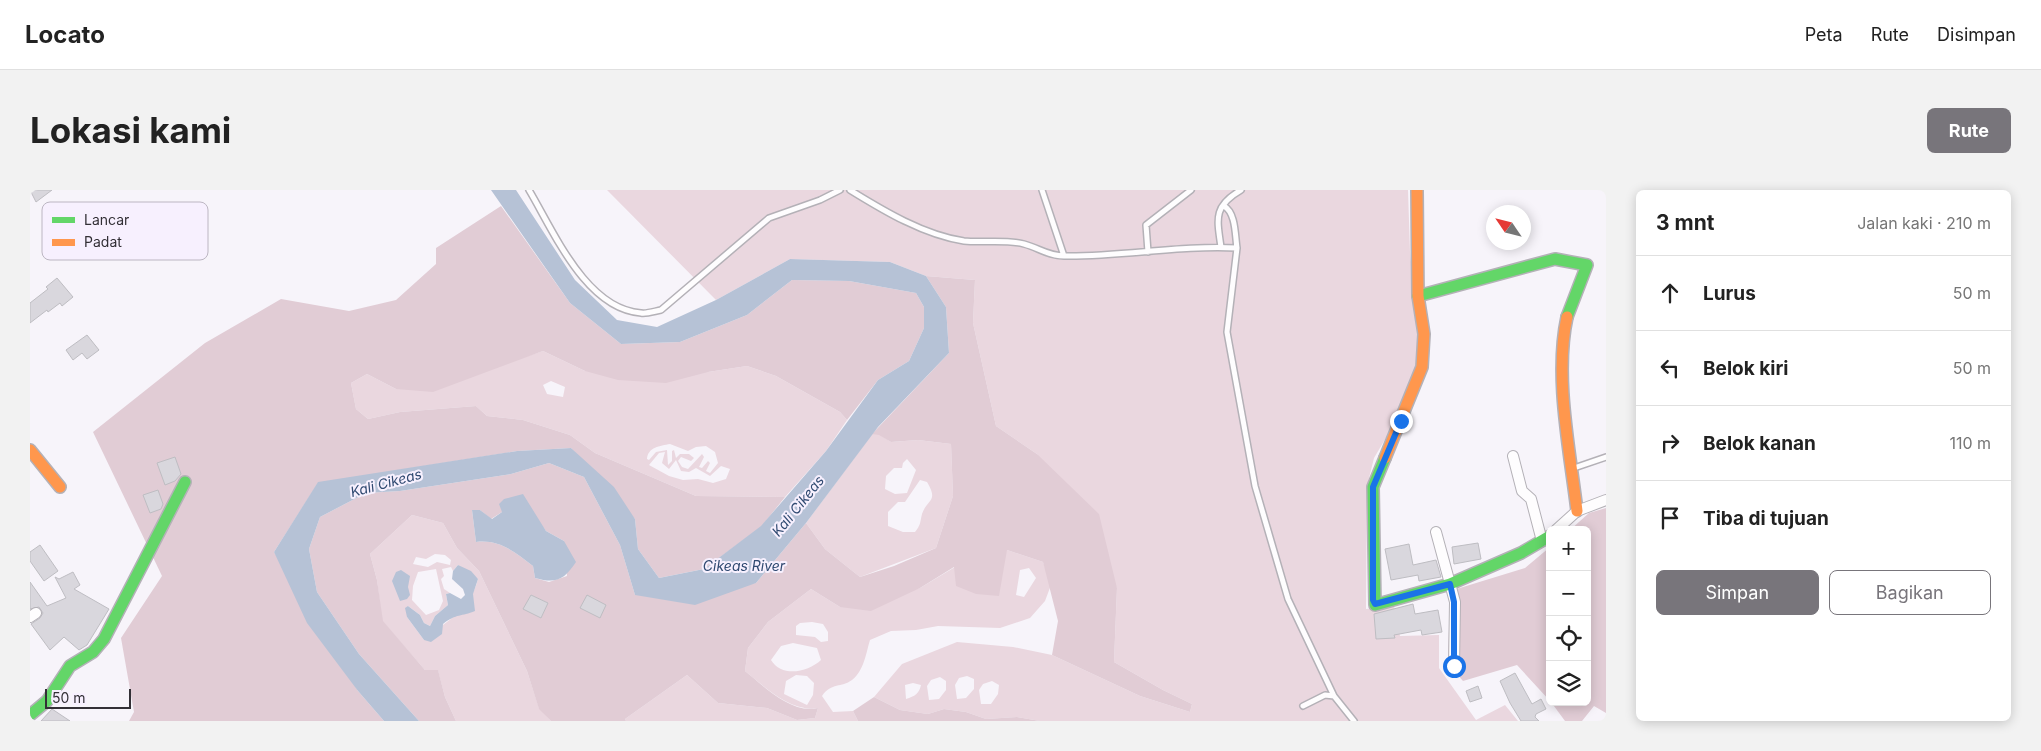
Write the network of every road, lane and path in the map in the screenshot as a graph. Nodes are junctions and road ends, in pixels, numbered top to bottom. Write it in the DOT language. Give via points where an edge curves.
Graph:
graph roads {
  1 [pos="529,190"];
  2 [pos="840,190"];
  3 [pos="850,190"];
  4 [pos="1042,190"];
  5 [pos="1191,190"];
  6 [pos="1241,190"];
  7 [pos="1417,190"];
  8 [pos="1224,206"];
  9 [pos="1221,247"];
  10 [pos="1238,248"];
  11 [pos="1148,252"];
  12 [pos="1064,256"];
  13 [pos="1418,296"];
  14 [pos="30,450"];
  15 [pos="1513,456"];
  16 [pos="1606,457"];
  17 [pos="1573,468"];
  18 [pos="185,482"];
  19 [pos="60,487"];
  20 [pos="1606,500"];
  21 [pos="1576,511"];
  22 [pos="1560,526"];
  23 [pos="1436,532"];
  24 [pos="1546,539"];
  25 [pos="1450,584"];
  26 [pos="1454,666"];
  27 [pos="1334,696"];
  28 [pos="1303,706"];
  29 [pos="30,715"];
  30 [pos="1354,721"];
  1 -- 2 [label="lane" via="576,270 605,300 642,313 660,310 769,218"];
  3 -- 12 [label="lane" via="928,231 963,240 1024,244 1051,256"];
  4 -- 12 [label="lane"];
  5 -- 11 [label="lane" via="1146,225"];
  6 -- 8 [label="lane"];
  7 -- 13 [label="street"];
  8 -- 9 [label="lane" via="1217,217"];
  8 -- 10 [label="lane" via="1230,209"];
  9 -- 10 [label="lane"];
  9 -- 11 [label="lane"];
  10 -- 27 [label="lane" via="1227,332 1255,486 1288,599"];
  11 -- 12 [label="lane"];
  13 -- 17 [label="street" via="1555,259 1586,265 1563,335 1564,394"];
  13 -- 25 [label="street" via="1424,334 1422,368 1373,487 1373,600 1375,604"];
  14 -- 19 [label="street"];
  15 -- 24 [label="street" via="1523,493 1531,499"];
  16 -- 17 [label="lane"];
  17 -- 21 [label="street"];
  18 -- 29 [label="street" via="104,639 93,652 70,666 47,700"];
  20 -- 21 [label="street"];
  21 -- 22 [label="street"];
  23 -- 25 [label="street"];
  24 -- 25 [label="street"];
  25 -- 26 [label="street" via="1454,602"];
  27 -- 28 [label="lane" via="1325,695"];
  27 -- 30 [label="lane"];
}
